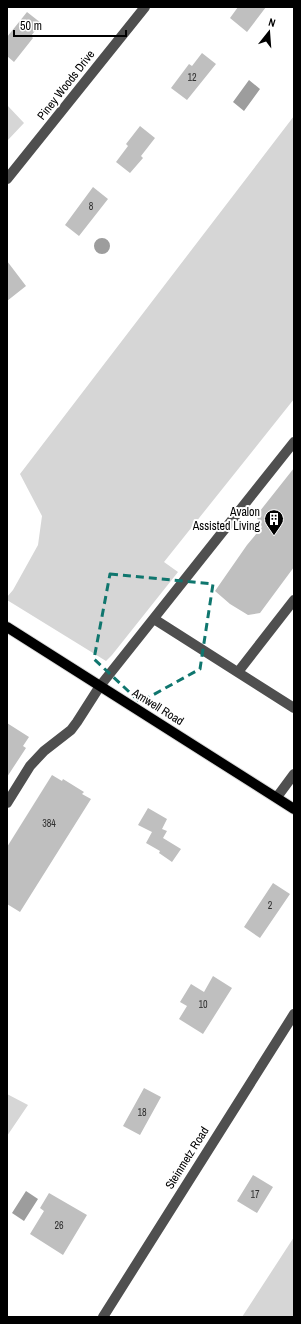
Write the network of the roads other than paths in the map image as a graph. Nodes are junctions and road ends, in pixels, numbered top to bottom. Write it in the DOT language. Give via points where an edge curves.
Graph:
graph roads {
  1 [pos="145,7"];
  2 [pos="7,179"];
  3 [pos="294,442"];
  4 [pos="294,600"];
  5 [pos="154,619"];
  6 [pos="7,627"];
  7 [pos="238,672"];
  8 [pos="100,686"];
  9 [pos="294,708"];
  10 [pos="294,774"];
  11 [pos="277,797"];
  12 [pos="7,804"];
  13 [pos="294,809"];
  14 [pos="294,1014"];
  15 [pos="103,1317"];
  1 -- 2 [label="street, Piney Woods Drive"];
  3 -- 5 [label="street"];
  4 -- 7 [label="street"];
  5 -- 7 [label="street"];
  5 -- 8 [label="street"];
  6 -- 8 [label="main road, Amwell Road"];
  7 -- 9 [label="street"];
  8 -- 11 [label="main road, Amwell Road"];
  8 -- 12 [label="street" via="71,730 44,751 30,766"];
  10 -- 11 [label="street"];
  11 -- 13 [label="main road, Amwell Road"];
  14 -- 15 [label="street, Steinmetz Road"];
}
